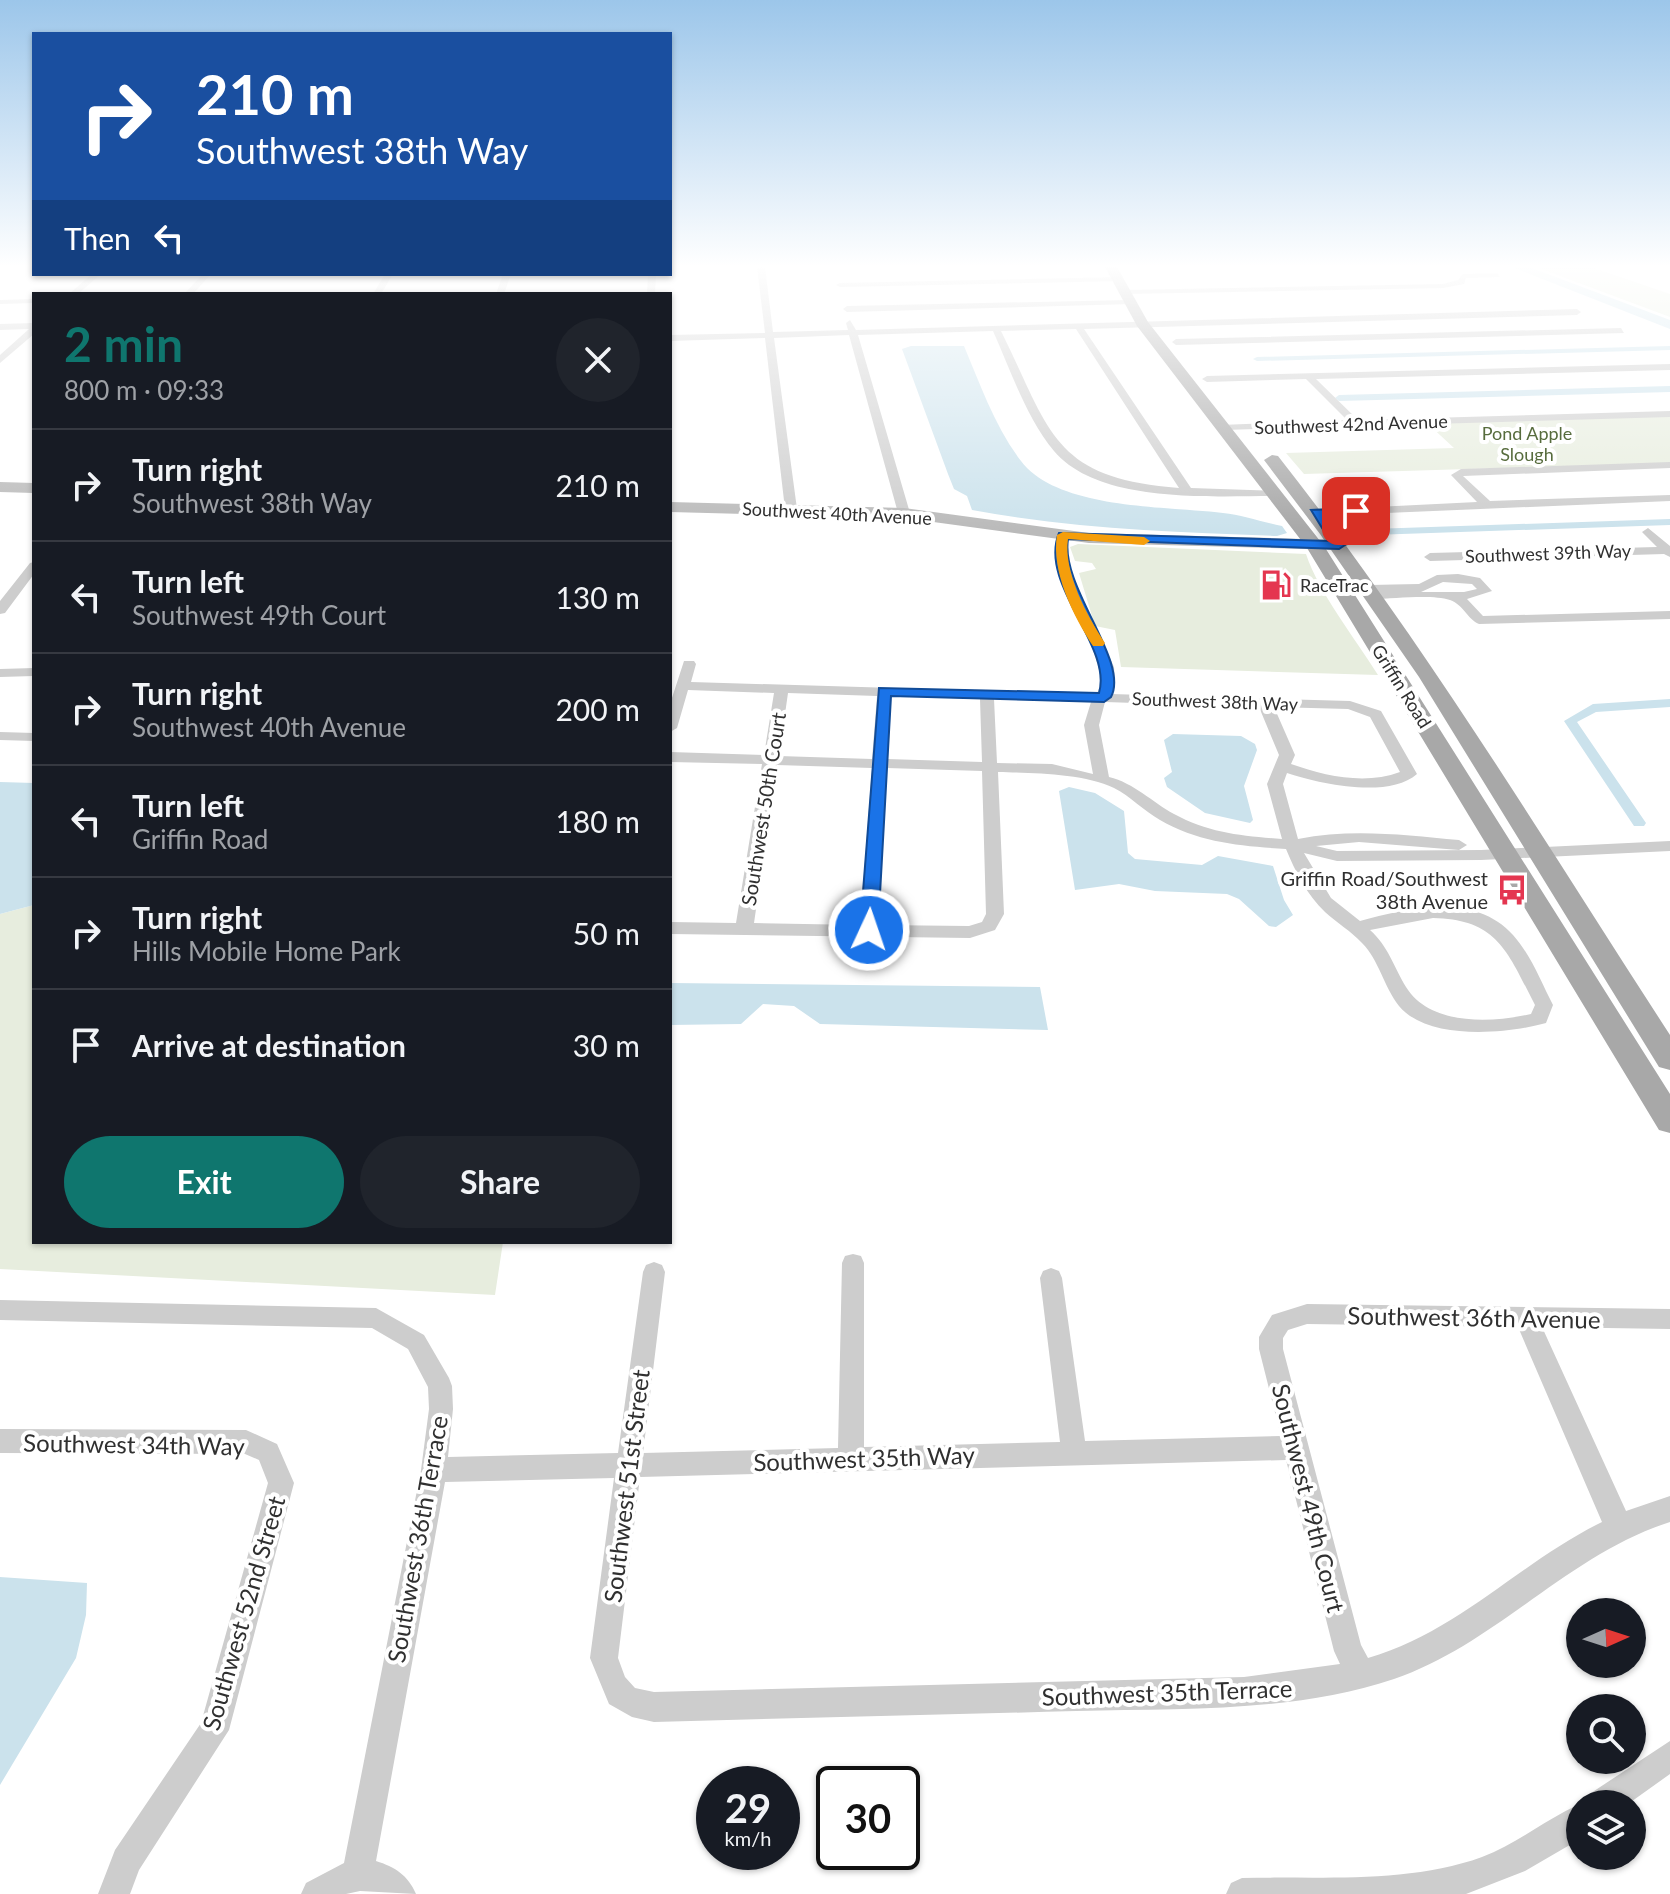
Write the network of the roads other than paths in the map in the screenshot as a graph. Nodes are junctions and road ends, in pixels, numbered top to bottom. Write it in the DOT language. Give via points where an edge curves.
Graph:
graph roads {
  1 [pos="771,355"];
  2 [pos="859,355"];
  3 [pos="1010,355"];
  4 [pos="1097,355"];
  5 [pos="1168,355"];
  6 [pos="1187,355"];
  7 [pos="1670,367"];
  8 [pos="1308,376"];
  9 [pos="1207,379"];
  10 [pos="1670,414"];
  11 [pos="1355,423"];
  12 [pos="1224,427"];
  13 [pos="1246,427"];
  14 [pos="1670,465"];
  15 [pos="0,487"];
  16 [pos="32,488"];
  17 [pos="1186,490"];
  18 [pos="1275,493"];
  19 [pos="1670,498"];
  20 [pos="1487,505"];
  21 [pos="672,507"];
  22 [pos="791,509"];
  23 [pos="904,513"];
  24 [pos="1315,513"];
  25 [pos="1648,532"];
  26 [pos="1063,535"];
  27 [pos="1339,545"];
  28 [pos="1315,546"];
  29 [pos="1668,551"];
  30 [pos="32,569"];
  31 [pos="1441,575"];
  32 [pos="1371,592"];
  33 [pos="1472,598"];
  34 [pos="0,610"];
  35 [pos="1670,615"];
  36 [pos="689,664"];
  37 [pos="32,672"];
  38 [pos="0,673"];
  39 [pos="682,686"];
  40 [pos="782,688"];
  41 [pos="884,691"];
  42 [pos="987,694"];
  43 [pos="1104,697"];
  44 [pos="1265,703"];
  45 [pos="672,721"];
  46 [pos="0,736"];
  47 [pos="32,737"];
  48 [pos="672,757"];
  49 [pos="769,760"];
  50 [pos="877,763"];
  51 [pos="988,766"];
  52 [pos="1284,767"];
  53 [pos="1102,779"];
  54 [pos="1670,835"];
  55 [pos="1294,845"];
  56 [pos="1670,846"];
  57 [pos="1519,848"];
  58 [pos="672,928"];
  59 [pos="1356,928"];
  60 [pos="744,929"];
  61 [pos="869,930"];
  62 [pos="1670,1059"];
  63 [pos="1670,1121"];
  64 [pos="853,1263"];
  65 [pos="654,1272"];
  66 [pos="1051,1278"];
  67 [pos="0,1310"];
  68 [pos="1526,1318"];
  69 [pos="1670,1319"];
  70 [pos="1280,1322"];
  71 [pos="0,1441"];
  72 [pos="1294,1448"];
  73 [pos="268,1452"];
  74 [pos="1074,1453"];
  75 [pos="851,1458"];
  76 [pos="629,1465"];
  77 [pos="434,1470"];
  78 [pos="1670,1509"];
  79 [pos="1620,1527"];
  80 [pos="1361,1673"];
  81 [pos="621,1697"];
  82 [pos="1670,1756"];
  83 [pos="1622,1790"];
  84 [pos="1566,1831"];
  85 [pos="358,1874"];
  86 [pos="114,1894"];
  87 [pos="317,1894"];
  88 [pos="400,1894"];
  89 [pos="1242,1894"];
  1 -- 22 [label="street"];
  2 -- 23 [label="street"];
  3 -- 17 [label="street" via="1061,453 1102,477"];
  4 -- 17 [label="street"];
  5 -- 12 [label="main road, Griffin Road"];
  6 -- 9 [label="main road, Griffin Road"];
  7 -- 8 [label="street"];
  8 -- 9 [label="street"];
  8 -- 11 [label="street"];
  9 -- 13 [label="main road, Griffin Road"];
  10 -- 11 [label="street, Southwest 42nd Avenue"];
  11 -- 13 [label="street, Southwest 42nd Avenue"];
  12 -- 13 [label="street, Southwest 42nd Avenue"];
  12 -- 18 [label="main road, Griffin Road"];
  13 -- 24 [label="main road, Griffin Road"];
  14 -- 20 [label="street" via="1456,475"];
  15 -- 16 [label="street"];
  17 -- 18 [label="street"];
  18 -- 28 [label="main road, Griffin Road"];
  19 -- 20 [label="street"];
  20 -- 24 [label="street"];
  21 -- 22 [label="street, Southwest 40th Avenue"];
  22 -- 23 [label="street, Southwest 40th Avenue"];
  23 -- 26 [label="street, Southwest 40th Avenue"];
  24 -- 27 [label="main road, Griffin Road"];
  25 -- 29 [label="street"];
  26 -- 28 [label="street, Southwest 40th Avenue"];
  26 -- 43 [label="street" via="1060,554 1085,623 1091,659 1108,679"];
  27 -- 28 [label="street, Southwest 40th Avenue"];
  27 -- 32 [label="main road, Griffin Road"];
  28 -- 57 [label="main road, Griffin Road"];
  29 -- 31 [label="street, Southwest 39th Way" via="1430,557"];
  30 -- 34 [label="street"];
  31 -- 32 [label="street" via="1421,588"];
  31 -- 33 [label="street" via="1462,578"];
  32 -- 33 [label="street"];
  32 -- 57 [label="main road, Griffin Road"];
  33 -- 35 [label="street" via="1479,620"];
  36 -- 39 [label="street"];
  37 -- 38 [label="street"];
  39 -- 40 [label="street, Southwest 38th Way"];
  39 -- 45 [label="street"];
  40 -- 41 [label="street, Southwest 38th Way"];
  40 -- 49 [label="street, Southwest 50th Court"];
  41 -- 42 [label="street, Southwest 38th Way"];
  41 -- 50 [label="street"];
  42 -- 43 [label="street, Southwest 38th Way"];
  42 -- 51 [label="street"];
  43 -- 44 [label="street, Southwest 38th Way"];
  43 -- 53 [label="street" via="1092,716"];
  44 -- 52 [label="street" via="1287,755"];
  44 -- 52 [label="street, Southwest 38th Way" via="1364,708 1376,714 1409,774 1349,781"];
  46 -- 47 [label="street"];
  48 -- 49 [label="street"];
  49 -- 50 [label="street"];
  49 -- 60 [label="street, Southwest 50th Court"];
  50 -- 51 [label="street"];
  50 -- 61 [label="street"];
  51 -- 53 [label="street" via="1052,769"];
  51 -- 61 [label="street" via="995,914 989,926 970,932"];
  52 -- 55 [label="street" via="1275,784"];
  53 -- 55 [label="street" via="1197,832"];
  54 -- 57 [label="street"];
  55 -- 57 [label="street" via="1337,856"];
  55 -- 59 [label="street" via="1325,902"];
  56 -- 57 [label="street"];
  57 -- 62 [label="main road, Griffin Road"];
  57 -- 63 [label="main road, Griffin Road"];
  58 -- 60 [label="street"];
  59 -- 59 [label="street" via="1413,915 1469,916 1489,923 1505,936 1544,1005 1539,1018 1525,1024 1430,1020 1415,1011 1375,946"];
  60 -- 61 [label="street"];
  64 -- 75 [label="street"];
  65 -- 76 [label="street, Southwest 51st Street"];
  66 -- 74 [label="street"];
  67 -- 77 [label="street, Southwest 36th Terrace" via="376,1318 416,1342 440,1386"];
  68 -- 69 [label="street, Southwest 36th Avenue"];
  68 -- 70 [label="street, Southwest 36th Avenue" via="1307,1314"];
  68 -- 79 [label="street"];
  70 -- 72 [label="street, Southwest 49th Court" via="1271,1349"];
  71 -- 73 [label="street, Southwest 34th Way" via="246,1442"];
  72 -- 74 [label="street, Southwest 35th Way"];
  72 -- 80 [label="street, Southwest 49th Court" via="1348,1651"];
  73 -- 86 [label="street, Southwest 52nd Street" via="281,1483 214,1730 126,1861"];
  74 -- 75 [label="street, Southwest 35th Way"];
  75 -- 76 [label="street, Southwest 35th Way"];
  76 -- 77 [label="street, Southwest 35th Way"];
  76 -- 81 [label="street, Southwest 51st Street" via="604,1658"];
  77 -- 85 [label="street, Southwest 36th Terrace"];
  78 -- 79 [label="street, Southwest 35th Terrace"];
  79 -- 80 [label="street, Southwest 35th Terrace" via="1437,1646"];
  80 -- 81 [label="street, Southwest 35th Terrace" via="1318,1685 1244,1692 654,1707"];
  82 -- 83 [label="street"];
  84 -- 89 [label="street" via="1469,1878 1399,1888"];
  85 -- 87 [label="street"];
  85 -- 88 [label="street" via="374,1874"];
}
